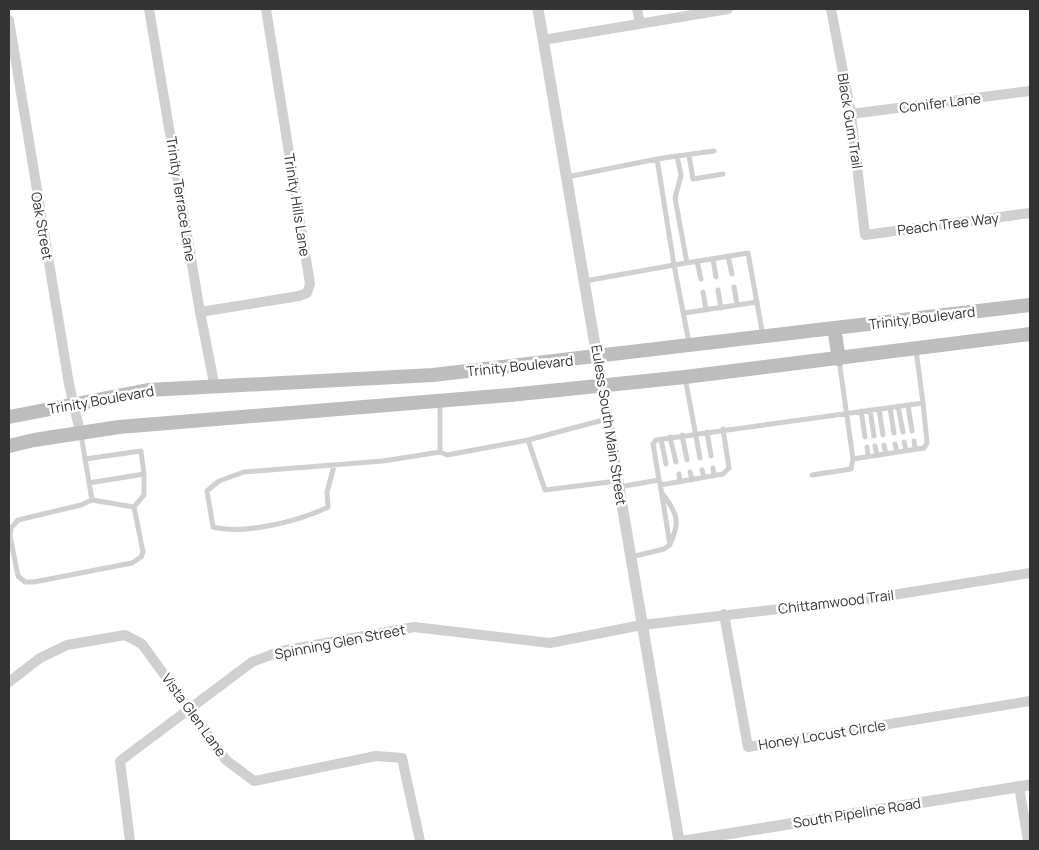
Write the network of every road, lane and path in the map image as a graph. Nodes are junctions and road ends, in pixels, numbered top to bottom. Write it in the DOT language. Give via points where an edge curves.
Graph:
graph roads {
  1 [pos="149,9"];
  2 [pos="266,9"];
  3 [pos="538,9"];
  4 [pos="637,9"];
  5 [pos="728,9"];
  6 [pos="831,9"];
  7 [pos="9,20"];
  8 [pos="640,23"];
  9 [pos="543,40"];
  10 [pos="1030,91"];
  11 [pos="851,114"];
  12 [pos="714,151"];
  13 [pos="689,155"];
  14 [pos="677,156"];
  15 [pos="657,159"];
  16 [pos="723,174"];
  17 [pos="567,177"];
  18 [pos="1030,213"];
  19 [pos="865,234"];
  20 [pos="728,256"];
  21 [pos="712,259"];
  22 [pos="698,261"];
  23 [pos="687,263"];
  24 [pos="674,265"];
  25 [pos="732,274"];
  26 [pos="716,277"];
  27 [pos="701,279"];
  28 [pos="585,281"];
  29 [pos="734,287"];
  30 [pos="718,290"];
  31 [pos="703,292"];
  32 [pos="757,302"];
  33 [pos="737,305"];
  34 [pos="1030,305"];
  35 [pos="721,308"];
  36 [pos="706,310"];
  37 [pos="200,312"];
  38 [pos="684,313"];
  39 [pos="834,328"];
  40 [pos="1030,334"];
  41 [pos="763,337"];
  42 [pos="689,346"];
  43 [pos="916,349"];
  44 [pos="598,357"];
  45 [pos="839,359"];
  46 [pos="685,377"];
  47 [pos="602,385"];
  48 [pos="215,388"];
  49 [pos="440,401"];
  50 [pos="923,403"];
  51 [pos="72,404"];
  52 [pos="908,405"];
  53 [pos="898,406"];
  54 [pos="890,408"];
  55 [pos="879,409"];
  56 [pos="870,410"];
  57 [pos="861,411"];
  58 [pos="847,413"];
  59 [pos="9,417"];
  60 [pos="608,419"];
  61 [pos="723,429"];
  62 [pos="912,431"];
  63 [pos="80,432"];
  64 [pos="706,432"];
  65 [pos="902,432"];
  66 [pos="894,433"];
  67 [pos="694,434"];
  68 [pos="682,435"];
  69 [pos="883,435"];
  70 [pos="874,436"];
  71 [pos="865,437"];
  72 [pos="670,438"];
  73 [pos="661,439"];
  74 [pos="528,440"];
  75 [pos="914,441"];
  76 [pos="904,442"];
  77 [pos="895,444"];
  78 [pos="884,445"];
  79 [pos="9,446"];
  80 [pos="875,446"];
  81 [pos="867,447"];
  82 [pos="915,449"];
  83 [pos="906,450"];
  84 [pos="440,452"];
  85 [pos="897,452"];
  86 [pos="886,454"];
  87 [pos="877,455"];
  88 [pos="711,456"];
  89 [pos="868,456"];
  90 [pos="700,458"];
  91 [pos="853,458"];
  92 [pos="85,459"];
  93 [pos="687,460"];
  94 [pos="676,462"];
  95 [pos="666,464"];
  96 [pos="334,466"];
  97 [pos="713,468"];
  98 [pos="702,470"];
  99 [pos="690,472"];
  100 [pos="144,474"];
  101 [pos="679,474"];
  102 [pos="812,475"];
  103 [pos="669,476"];
  104 [pos="714,476"];
  105 [pos="704,478"];
  106 [pos="692,480"];
  107 [pos="680,482"];
  108 [pos="89,483"];
  109 [pos="660,483"];
  110 [pos="618,484"];
  111 [pos="671,484"];
  112 [pos="662,493"];
  113 [pos="92,500"];
  114 [pos="134,507"];
  115 [pos="670,544"];
  116 [pos="630,557"];
  117 [pos="1030,573"];
  118 [pos="724,614"];
  119 [pos="642,625"];
  120 [pos="9,682"];
  121 [pos="1030,701"];
  122 [pos="190,709"];
  123 [pos="1025,786"];
  124 [pos="130,841"];
  125 [pos="420,841"];
  126 [pos="679,841"];
  127 [pos="684,841"];
  128 [pos="1028,841"];
  1 -- 37 [label="street, Trinity Terrace Lane"];
  2 -- 37 [label="street, Trinity Hills Lane" via="310,284 307,293 299,296"];
  3 -- 9 [label="street, Euless South Main Street"];
  4 -- 8 [label="street"];
  5 -- 8 [label="street"];
  6 -- 11 [label="street, Black Gum Trail"];
  7 -- 51 [label="street, Oak Street"];
  8 -- 9 [label="street"];
  9 -- 17 [label="street, Euless South Main Street"];
  10 -- 11 [label="street, Conifer Lane"];
  11 -- 19 [label="street, Black Gum Trail"];
  12 -- 13 [label="lane"];
  13 -- 14 [label="lane"];
  13 -- 16 [label="lane" via="693,179"];
  14 -- 15 [label="lane"];
  14 -- 23 [label="lane" via="681,175 676,198"];
  15 -- 17 [label="lane"];
  15 -- 24 [label="lane"];
  17 -- 28 [label="street, Euless South Main Street"];
  18 -- 19 [label="street, Peach Tree Way"];
  20 -- 21 [label="lane"];
  20 -- 25 [label="lane"];
  20 -- 32 [label="lane" via="748,253"];
  21 -- 22 [label="lane"];
  21 -- 26 [label="lane"];
  22 -- 23 [label="lane"];
  22 -- 27 [label="lane"];
  23 -- 24 [label="lane"];
  24 -- 28 [label="lane"];
  24 -- 38 [label="lane"];
  28 -- 44 [label="street, Euless South Main Street"];
  29 -- 33 [label="lane"];
  30 -- 35 [label="lane"];
  31 -- 36 [label="lane"];
  32 -- 33 [label="lane"];
  32 -- 41 [label="lane"];
  33 -- 35 [label="lane"];
  34 -- 39 [label="main road, Trinity Boulevard"];
  35 -- 36 [label="lane"];
  36 -- 38 [label="lane"];
  37 -- 48 [label="street, Trinity Terrace Lane"];
  38 -- 42 [label="lane"];
  39 -- 41 [label="main road, Trinity Boulevard"];
  39 -- 45 [label="main road"];
  40 -- 43 [label="main road, Trinity Boulevard"];
  41 -- 42 [label="main road, Trinity Boulevard"];
  42 -- 44 [label="main road, Trinity Boulevard"];
  43 -- 45 [label="main road, Trinity Boulevard"];
  43 -- 50 [label="lane"];
  44 -- 47 [label="street, Euless South Main Street"];
  44 -- 48 [label="main road, Trinity Boulevard" via="432,375"];
  45 -- 46 [label="main road, Trinity Boulevard"];
  45 -- 58 [label="lane"];
  46 -- 47 [label="main road, Trinity Boulevard"];
  46 -- 67 [label="lane"];
  47 -- 49 [label="main road, Trinity Boulevard"];
  47 -- 60 [label="street, Euless South Main Street"];
  48 -- 51 [label="main road, Trinity Boulevard" via="148,390"];
  49 -- 63 [label="main road, Trinity Boulevard"];
  49 -- 84 [label="lane"];
  50 -- 52 [label="lane"];
  50 -- 82 [label="lane" via="927,443 924,448"];
  51 -- 59 [label="main road, Trinity Boulevard"];
  51 -- 63 [label="street, Oak Street"];
  52 -- 53 [label="lane"];
  52 -- 62 [label="lane"];
  53 -- 54 [label="lane"];
  53 -- 65 [label="lane"];
  54 -- 55 [label="lane"];
  54 -- 66 [label="lane"];
  55 -- 56 [label="lane"];
  55 -- 69 [label="lane"];
  56 -- 57 [label="lane"];
  56 -- 70 [label="lane"];
  57 -- 58 [label="lane"];
  57 -- 71 [label="lane"];
  58 -- 61 [label="lane"];
  58 -- 91 [label="lane"];
  60 -- 74 [label="lane"];
  60 -- 110 [label="street, Euless South Main Street"];
  61 -- 64 [label="lane"];
  61 -- 104 [label="lane" via="729,468"];
  63 -- 79 [label="main road, Trinity Boulevard"];
  63 -- 92 [label="lane"];
  64 -- 67 [label="lane"];
  64 -- 88 [label="lane"];
  67 -- 68 [label="lane"];
  67 -- 90 [label="lane"];
  68 -- 72 [label="lane"];
  68 -- 93 [label="lane"];
  72 -- 73 [label="lane"];
  72 -- 94 [label="lane"];
  73 -- 95 [label="lane"];
  73 -- 109 [label="lane" via="653,444"];
  74 -- 84 [label="lane" via="447,455"];
  74 -- 110 [label="lane" via="545,490"];
  75 -- 82 [label="lane"];
  76 -- 83 [label="lane"];
  77 -- 85 [label="lane"];
  78 -- 86 [label="lane"];
  80 -- 87 [label="lane"];
  81 -- 89 [label="lane"];
  82 -- 83 [label="lane"];
  83 -- 85 [label="lane"];
  84 -- 96 [label="lane"];
  85 -- 86 [label="lane"];
  86 -- 87 [label="lane"];
  87 -- 89 [label="lane"];
  89 -- 91 [label="lane"];
  91 -- 102 [label="lane" via="851,469"];
  92 -- 100 [label="lane" via="140,450"];
  92 -- 108 [label="lane"];
  96 -- 96 [label="lane" via="244,472 219,481 207,491 213,526 223,529 271,525 328,508"];
  97 -- 104 [label="lane"];
  98 -- 105 [label="lane"];
  99 -- 106 [label="lane"];
  100 -- 108 [label="lane"];
  100 -- 114 [label="lane" via="144,495"];
  101 -- 107 [label="lane"];
  103 -- 111 [label="lane"];
  104 -- 105 [label="lane"];
  105 -- 106 [label="lane"];
  106 -- 107 [label="lane"];
  107 -- 111 [label="lane"];
  108 -- 113 [label="lane"];
  109 -- 110 [label="lane"];
  109 -- 111 [label="lane"];
  109 -- 112 [label="lane"];
  110 -- 116 [label="street, Euless South Main Street"];
  112 -- 115 [label="lane"];
  112 -- 115 [label="lane" via="673,507 677,522"];
  113 -- 114 [label="lane"];
  113 -- 114 [label="lane" via="18,520 11,528 10,536 18,576 25,582 34,582 132,563 141,557 142,552"];
  115 -- 116 [label="lane" via="664,549"];
  116 -- 119 [label="street, Euless South Main Street"];
  117 -- 118 [label="street, Chittamwood Trail" via="792,609"];
  118 -- 119 [label="street, Chittamwood Trail"];
  118 -- 121 [label="street, Honey Locust Circle" via="748,747"];
  119 -- 122 [label="street, Spinning Glen Street" via="550,643 414,627 281,651 252,662"];
  119 -- 126 [label="street, Euless South Main Street"];
  120 -- 122 [label="street, Vista Glen Lane" via="40,658 67,644 125,635 142,644"];
  122 -- 124 [label="street, Spinning Glen Street" via="120,761"];
  122 -- 125 [label="street, Vista Glen Lane" via="226,760 254,781 376,756 402,758"];
  123 -- 127 [label="street, South Pipeline Road"];
  123 -- 128 [label="street"];
}
